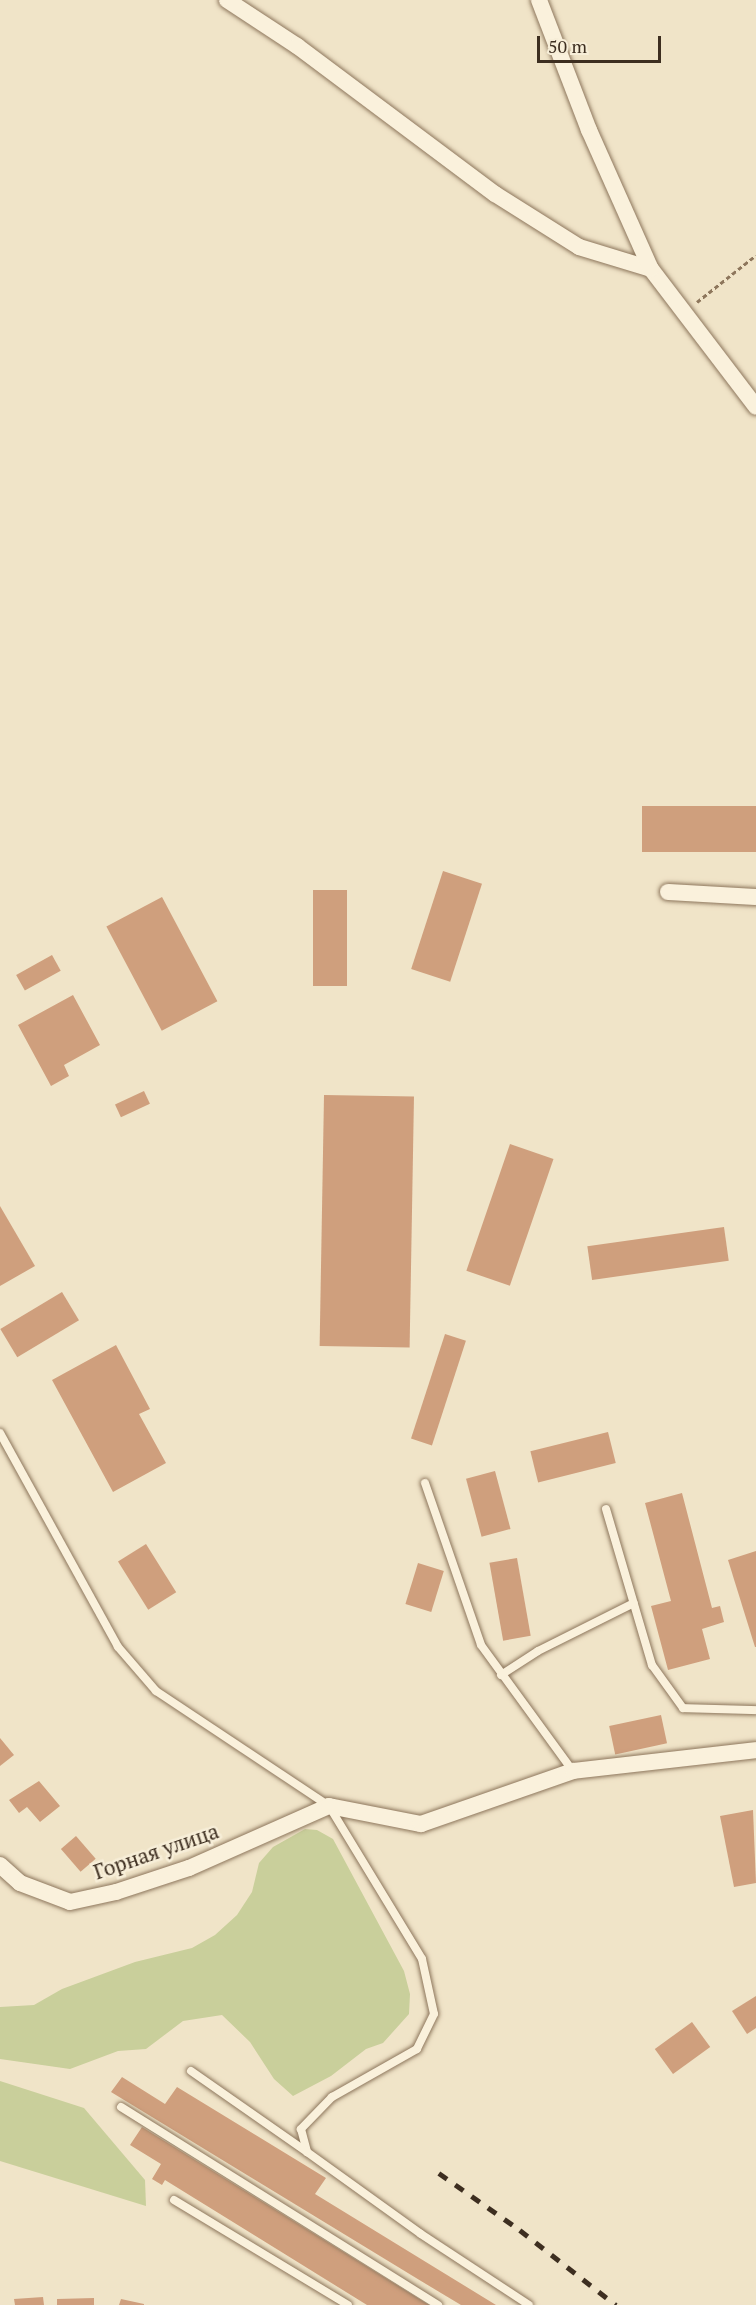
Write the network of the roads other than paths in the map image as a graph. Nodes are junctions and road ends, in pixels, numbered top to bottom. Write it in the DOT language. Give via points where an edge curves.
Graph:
graph roads {
  1 [pos="226,0"];
  2 [pos="538,0"];
  3 [pos="651,270"];
  4 [pos="756,406"];
  5 [pos="668,892"];
  6 [pos="756,897"];
  7 [pos="0,1433"];
  8 [pos="425,1483"];
  9 [pos="606,1509"];
  10 [pos="634,1604"];
  11 [pos="501,1675"];
  12 [pos="756,1710"];
  13 [pos="756,1750"];
  14 [pos="573,1771"];
  15 [pos="329,1806"];
  16 [pos="0,1865"];
  17 [pos="191,2071"];
  18 [pos="121,2107"];
  19 [pos="308,2152"];
  20 [pos="174,2200"];
  21 [pos="348,2305"];
  22 [pos="438,2305"];
  23 [pos="529,2305"];
  1 -- 3 [label="street" via="297,46 495,194 579,247"];
  2 -- 3 [label="street" via="589,130"];
  3 -- 4 [label="street"];
  5 -- 6 [label="street"];
  7 -- 15 [label="lane" via="118,1647 156,1691"];
  8 -- 11 [label="lane" via="481,1645"];
  9 -- 10 [label="lane"];
  10 -- 11 [label="lane" via="538,1651"];
  10 -- 12 [label="lane" via="652,1665 683,1708"];
  11 -- 14 [label="lane"];
  13 -- 14 [label="street"];
  14 -- 15 [label="street" via="421,1824"];
  15 -- 16 [label="street, Горная улица" via="189,1868 116,1892 70,1902 20,1883"];
  15 -- 19 [label="lane" via="422,1959 434,2014 417,2049 332,2097 301,2129"];
  17 -- 19 [label="lane"];
  18 -- 22 [label="lane"];
  19 -- 23 [label="lane" via="421,2234"];
  20 -- 21 [label="lane"];
}
